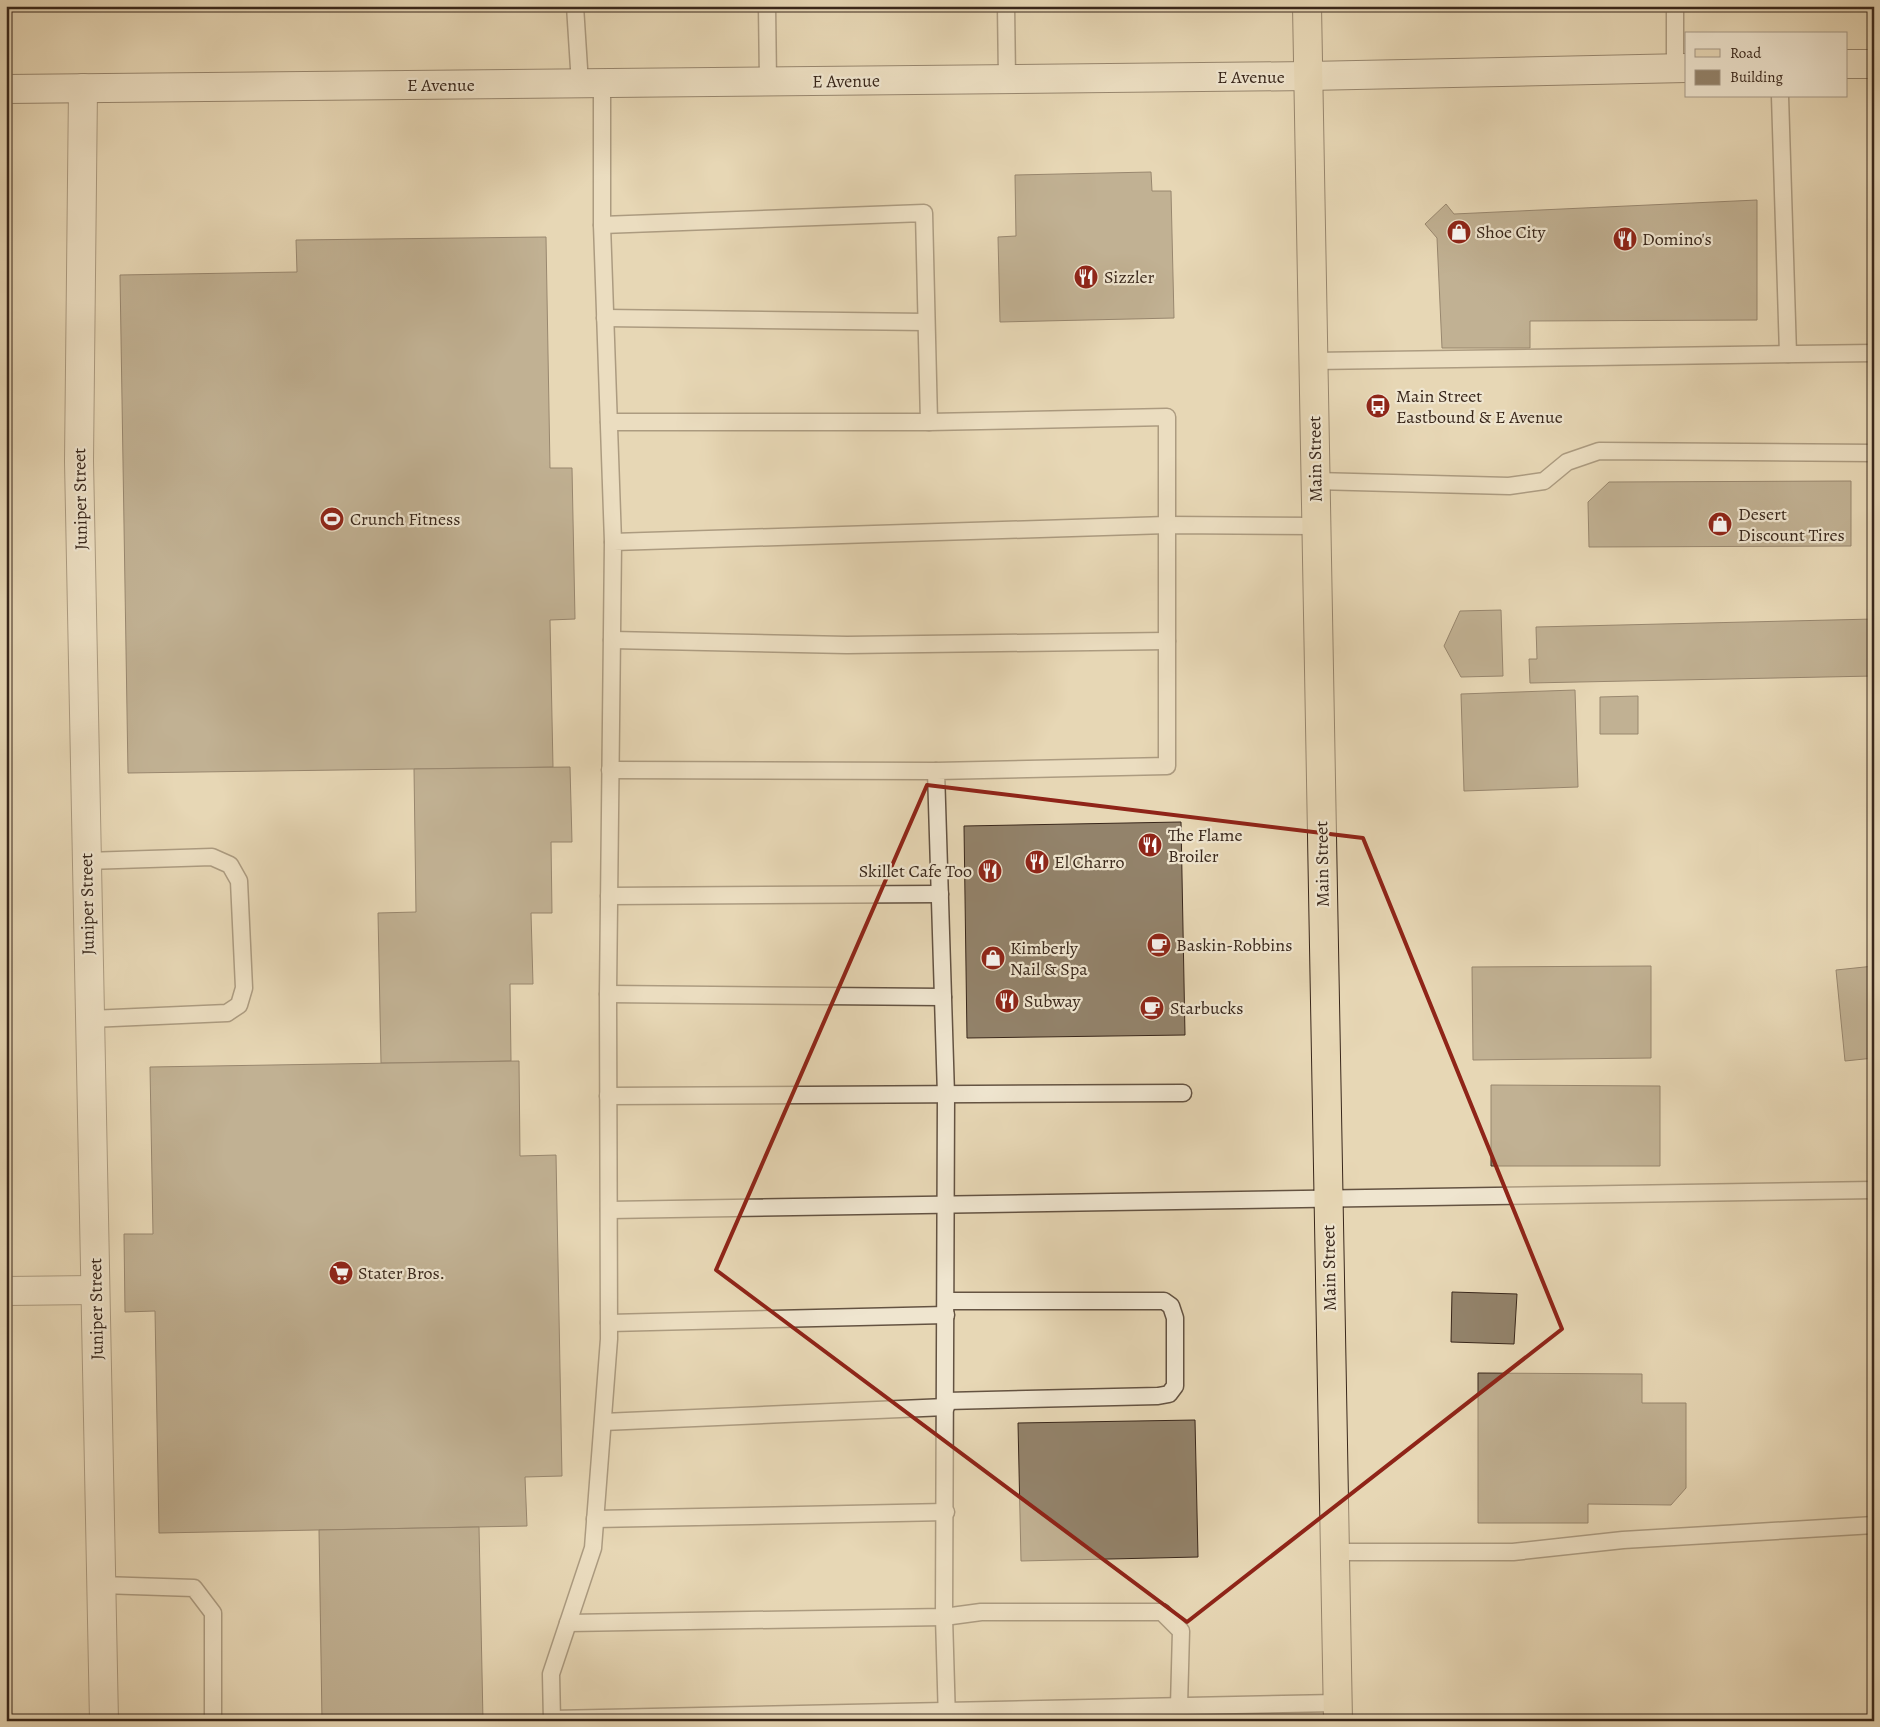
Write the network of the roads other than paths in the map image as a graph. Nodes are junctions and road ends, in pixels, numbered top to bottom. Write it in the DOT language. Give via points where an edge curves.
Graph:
graph roads {
  1 [pos="575,6"];
  2 [pos="767,6"];
  3 [pos="1006,6"];
  4 [pos="1307,6"];
  5 [pos="1675,6"];
  6 [pos="1848,64"];
  7 [pos="1874,64"];
  8 [pos="1680,68"];
  9 [pos="1308,76"];
  10 [pos="1007,79"];
  11 [pos="768,82"];
  12 [pos="591,84"];
  13 [pos="83,88"];
  14 [pos="6,89"];
  15 [pos="1780,98"];
  16 [pos="602,224"];
  17 [pos="605,318"];
  18 [pos="926,322"];
  19 [pos="1874,353"];
  20 [pos="1788,354"];
  21 [pos="1313,361"];
  22 [pos="609,422"];
  23 [pos="929,422"];
  24 [pos="1874,453"];
  25 [pos="1315,481"];
  26 [pos="1167,525"];
  27 [pos="1316,526"];
  28 [pos="613,542"];
  29 [pos="612,640"];
  30 [pos="1167,641"];
  31 [pos="610,770"];
  32 [pos="936,771"];
  33 [pos="86,861"];
  34 [pos="940,894"];
  35 [pos="609,896"];
  36 [pos="608,994"];
  37 [pos="944,997"];
  38 [pos="90,1019"];
  39 [pos="1182,1093"];
  40 [pos="946,1095"];
  41 [pos="608,1096"];
  42 [pos="1874,1190"];
  43 [pos="1328,1200"];
  44 [pos="946,1206"];
  45 [pos="609,1210"];
  46 [pos="95,1290"];
  47 [pos="6,1291"];
  48 [pos="946,1308"];
  49 [pos="609,1323"];
  50 [pos="946,1404"];
  51 [pos="603,1422"];
  52 [pos="946,1512"];
  53 [pos="595,1520"];
  54 [pos="1874,1525"];
  55 [pos="1335,1552"];
  56 [pos="101,1585"];
  57 [pos="944,1617"];
  58 [pos="568,1623"];
  59 [pos="1179,1706"];
  60 [pos="1338,1712"];
  61 [pos="947,1716"];
  62 [pos="552,1720"];
  63 [pos="104,1721"];
  64 [pos="213,1721"];
  1 -- 12 [label="lane"];
  2 -- 11 [label="lane"];
  3 -- 10 [label="lane"];
  4 -- 9 [label="main road, Main Street"];
  5 -- 8 [label="lane"];
  6 -- 7 [label="street"];
  8 -- 9 [label="street, E Avenue"];
  9 -- 10 [label="street, E Avenue"];
  9 -- 21 [label="main road, Main Street"];
  10 -- 11 [label="street, E Avenue"];
  11 -- 12 [label="street, E Avenue"];
  12 -- 13 [label="street, E Avenue"];
  12 -- 16 [label="lane"];
  13 -- 14 [label="street, E Avenue"];
  13 -- 33 [label="street, Juniper Street" via="79,461"];
  15 -- 20 [label="lane"];
  16 -- 17 [label="lane"];
  16 -- 18 [label="lane" via="924,213"];
  17 -- 18 [label="lane"];
  17 -- 22 [label="lane"];
  18 -- 23 [label="lane"];
  19 -- 20 [label="lane"];
  20 -- 21 [label="lane"];
  21 -- 25 [label="main road, Main Street"];
  22 -- 23 [label="lane"];
  22 -- 28 [label="lane"];
  23 -- 26 [label="lane" via="1166,417"];
  24 -- 25 [label="lane" via="1599,451 1567,462 1544,481 1509,486"];
  25 -- 27 [label="main road, Main Street"];
  26 -- 27 [label="lane"];
  26 -- 28 [label="lane"];
  26 -- 30 [label="lane"];
  27 -- 43 [label="main road, Main Street"];
  28 -- 29 [label="lane"];
  29 -- 30 [label="lane" via="848,645"];
  29 -- 31 [label="lane"];
  30 -- 32 [label="lane" via="1167,766"];
  31 -- 32 [label="lane"];
  31 -- 35 [label="lane"];
  32 -- 34 [label="lane"];
  33 -- 38 [label="street, Juniper Street"];
  33 -- 38 [label="lane" via="212,857 230,865 239,881 244,988 239,1005 227,1013"];
  34 -- 35 [label="lane"];
  34 -- 37 [label="lane"];
  35 -- 36 [label="lane"];
  36 -- 37 [label="lane"];
  36 -- 41 [label="lane"];
  37 -- 40 [label="lane"];
  38 -- 46 [label="street, Juniper Street"];
  39 -- 40 [label="lane"];
  40 -- 41 [label="lane"];
  40 -- 44 [label="lane"];
  41 -- 45 [label="lane"];
  42 -- 43 [label="lane"];
  43 -- 44 [label="lane"];
  43 -- 55 [label="main road, Main Street"];
  44 -- 45 [label="lane"];
  44 -- 48 [label="lane"];
  45 -- 49 [label="lane"];
  46 -- 47 [label="street"];
  46 -- 56 [label="street, Juniper Street"];
  48 -- 49 [label="lane"];
  48 -- 50 [label="lane"];
  48 -- 50 [label="lane" via="1164,1301 1171,1306 1175,1318 1175,1386 1169,1394 1158,1396"];
  49 -- 51 [label="lane"];
  50 -- 51 [label="lane"];
  50 -- 52 [label="lane"];
  51 -- 53 [label="lane"];
  52 -- 53 [label="lane"];
  52 -- 57 [label="lane"];
  53 -- 58 [label="lane" via="593,1548"];
  54 -- 55 [label="lane" via="1623,1540 1513,1552"];
  55 -- 60 [label="main road, Main Street"];
  56 -- 63 [label="street, Juniper Street"];
  56 -- 64 [label="lane" via="194,1588 213,1613"];
  57 -- 58 [label="lane"];
  57 -- 59 [label="lane" via="981,1612 1162,1612 1181,1631"];
  57 -- 61 [label="lane"];
  58 -- 62 [label="lane" via="551,1674"];
  59 -- 60 [label="lane"];
  59 -- 61 [label="lane"];
  61 -- 62 [label="lane"];
}
